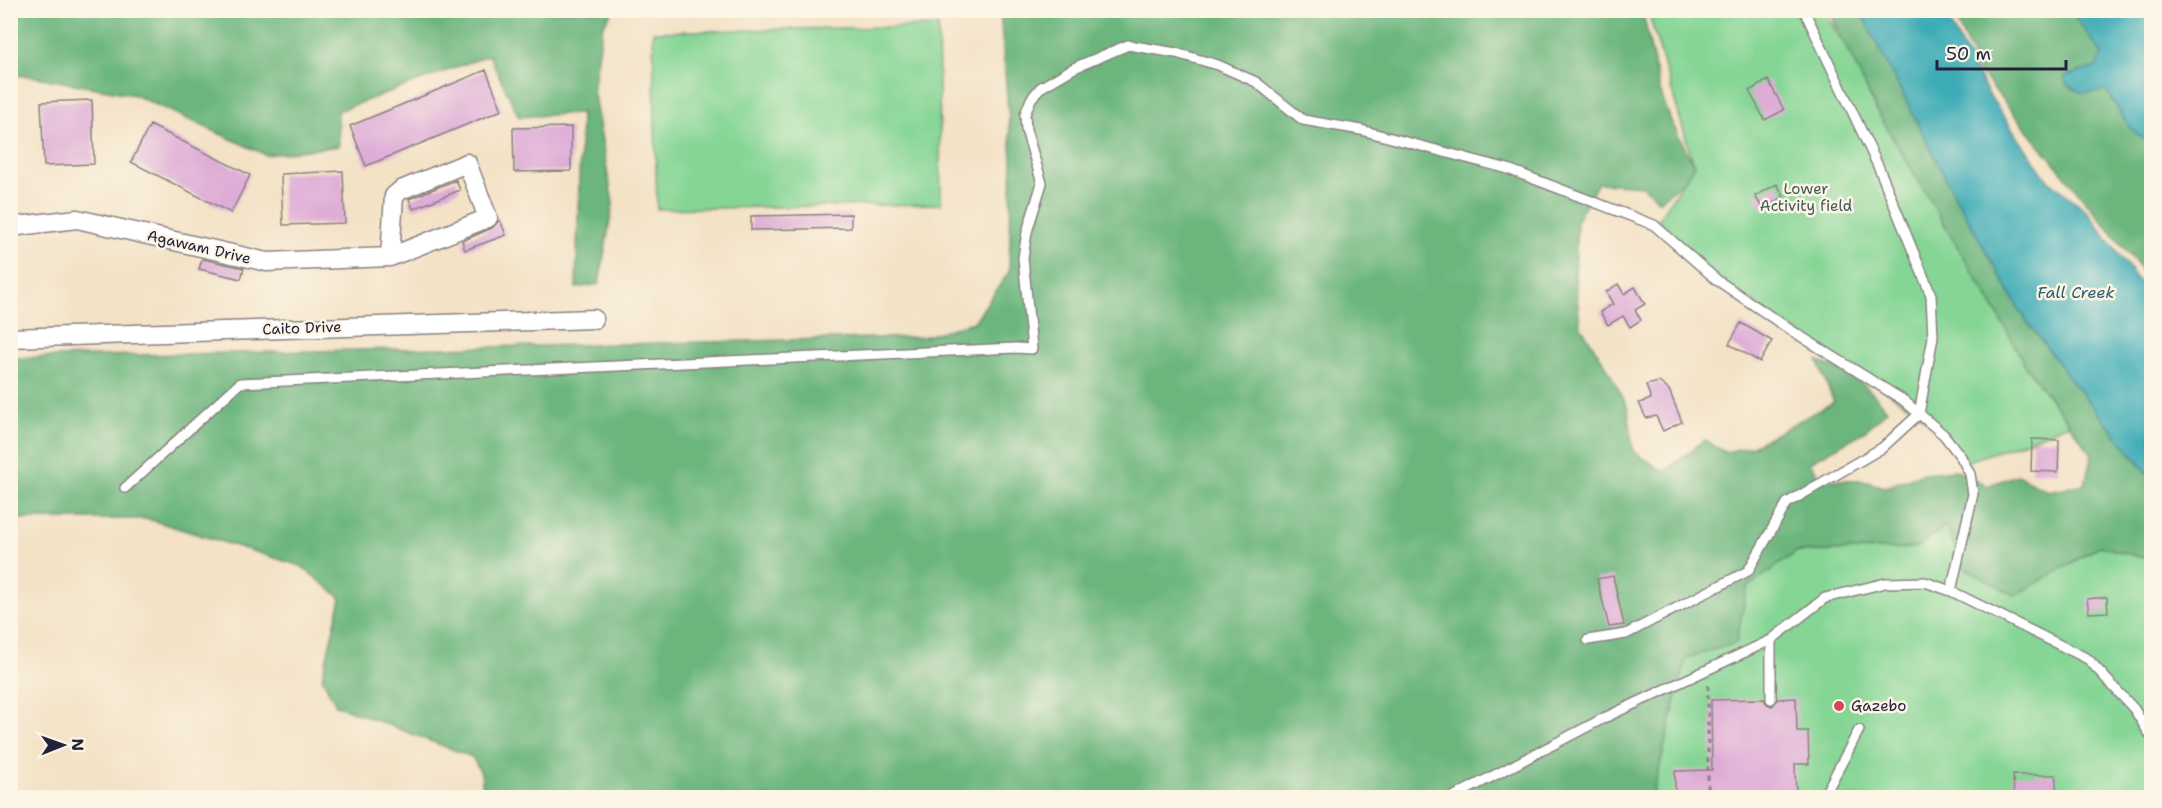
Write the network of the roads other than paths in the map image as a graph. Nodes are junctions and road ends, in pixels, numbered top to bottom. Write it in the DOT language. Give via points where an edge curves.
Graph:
graph roads {
  1 [pos="1804,10"];
  2 [pos="10,227"];
  3 [pos="390,257"];
  4 [pos="594,319"];
  5 [pos="10,338"];
  6 [pos="1919,414"];
  7 [pos="125,488"];
  8 [pos="1951,591"];
  9 [pos="1588,640"];
  10 [pos="1771,640"];
  11 [pos="1771,699"];
  12 [pos="1859,730"];
  13 [pos="2151,738"];
  14 [pos="1451,798"];
  15 [pos="1823,798"];
  1 -- 6 [label="lane" via="1879,168 1931,295 1933,337"];
  2 -- 3 [label="street, Agawam Drive" via="77,219 267,262"];
  3 -- 3 [label="street, Agawam Drive" via="488,219 467,163 394,196"];
  4 -- 5 [label="street, Caito Drive"];
  6 -- 7 [label="lane" via="1717,280 1654,225 1508,169 1361,130 1303,120 1240,74 1176,53 1128,45 1074,68 1040,88 1025,114 1041,183 1023,258 1032,349 240,383"];
  6 -- 8 [label="lane" via="1944,435 1970,474 1970,513"];
  6 -- 9 [label="lane" via="1882,448 1787,503 1748,571 1626,634"];
  8 -- 10 [label="lane" via="1925,582 1852,590 1825,598"];
  8 -- 13 [label="lane" via="2088,659 2134,709"];
  10 -- 11 [label="lane"];
  10 -- 14 [label="lane" via="1604,718"];
  12 -- 15 [label="lane"];
}
